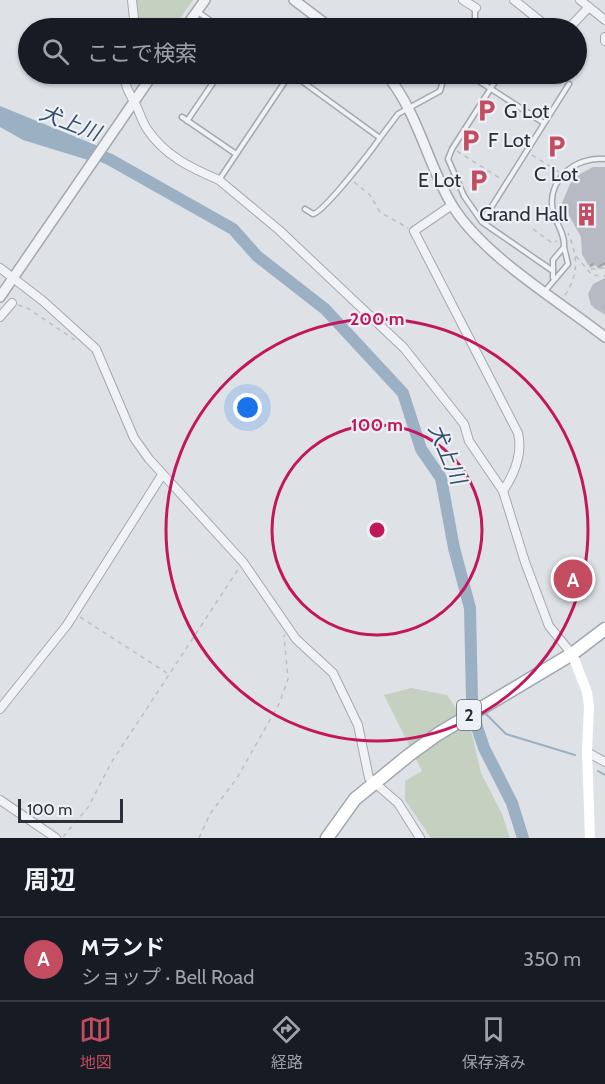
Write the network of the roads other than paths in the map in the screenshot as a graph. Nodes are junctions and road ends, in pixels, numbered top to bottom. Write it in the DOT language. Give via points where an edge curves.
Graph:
graph roads {
  1 [pos="132,0"];
  2 [pos="205,0"];
  3 [pos="294,0"];
  4 [pos="463,0"];
  5 [pos="514,0"];
  6 [pos="585,3"];
  7 [pos="476,8"];
  8 [pos="197,12"];
  9 [pos="134,18"];
  10 [pos="192,18"];
  11 [pos="206,18"];
  12 [pos="317,18"];
  13 [pos="475,18"];
  14 [pos="536,18"];
  15 [pos="575,18"];
  16 [pos="605,20"];
  17 [pos="127,84"];
  18 [pos="146,84"];
  19 [pos="212,84"];
  20 [pos="284,84"];
  21 [pos="305,84"];
  22 [pos="392,84"];
  23 [pos="442,84"];
  24 [pos="484,84"];
  25 [pos="494,84"];
  26 [pos="569,84"];
  27 [pos="491,88"];
  28 [pos="134,100"];
  29 [pos="409,110"];
  30 [pos="182,117"];
  31 [pos="188,121"];
  32 [pos="544,123"];
  33 [pos="380,138"];
  34 [pos="236,154"];
  35 [pos="605,159"];
  36 [pos="219,180"];
  37 [pos="452,205"];
  38 [pos="305,209"];
  39 [pos="482,222"];
  40 [pos="564,244"];
  41 [pos="0,268"];
  42 [pos="553,270"];
  43 [pos="553,278"];
  44 [pos="12,279"];
  45 [pos="545,291"];
  46 [pos="0,297"];
  47 [pos="12,303"];
  48 [pos="0,317"];
  49 [pos="605,337"];
  50 [pos="162,475"];
  51 [pos="504,491"];
  52 [pos="605,629"];
  53 [pos="567,657"];
  54 [pos="0,709"];
  55 [pos="587,752"];
  56 [pos="605,762"];
  57 [pos="379,781"];
  58 [pos="0,800"];
  59 [pos="56,838"];
  60 [pos="327,838"];
  61 [pos="420,838"];
  62 [pos="590,838"];
  1 -- 9 [label="street"];
  2 -- 8 [label="street"];
  3 -- 12 [label="street"];
  4 -- 7 [label="street"];
  5 -- 14 [label="street"];
  6 -- 15 [label="street"];
  6 -- 16 [label="street"];
  7 -- 13 [label="lane"];
  8 -- 10 [label="street"];
  8 -- 11 [label="lane"];
  17 -- 28 [label="street"];
  18 -- 28 [label="street"];
  19 -- 31 [label="lane"];
  20 -- 34 [label="lane"];
  21 -- 33 [label="lane"];
  22 -- 29 [label="street"];
  23 -- 29 [label="lane" via="440,91"];
  24 -- 27 [label="lane"];
  25 -- 27 [label="lane"];
  26 -- 32 [label="lane"];
  27 -- 32 [label="lane"];
  27 -- 39 [label="lane" via="448,159 464,195"];
  28 -- 36 [label="street" via="147,129 170,154"];
  28 -- 44 [label="street"];
  29 -- 33 [label="lane" via="398,114"];
  29 -- 37 [label="street"];
  30 -- 31 [label="lane"];
  31 -- 34 [label="lane"];
  32 -- 39 [label="lane"];
  33 -- 38 [label="lane" via="321,212 314,214"];
  34 -- 36 [label="lane"];
  35 -- 40 [label="lane" via="585,160 563,174 552,202"];
  36 -- 51 [label="street" via="279,230 404,348 464,424 469,441"];
  37 -- 45 [label="street" via="487,245"];
  37 -- 51 [label="street" via="414,231 518,433 521,444 515,472"];
  39 -- 42 [label="lane"];
  40 -- 42 [label="lane" via="553,260"];
  40 -- 43 [label="lane" via="568,264"];
  41 -- 44 [label="street"];
  42 -- 43 [label="lane"];
  43 -- 45 [label="lane"];
  44 -- 46 [label="street"];
  44 -- 50 [label="street" via="96,349 134,438"];
  45 -- 49 [label="street"];
  47 -- 48 [label="street"];
  50 -- 54 [label="street" via="74,614"];
  50 -- 57 [label="street" via="243,562 296,639 333,673 358,724 369,778"];
  51 -- 53 [label="street" via="549,626"];
  52 -- 53 [label="main road, 2"];
  53 -- 55 [label="main road" via="587,692"];
  53 -- 57 [label="main road, 2" via="438,734"];
  55 -- 56 [label="street"];
  55 -- 62 [label="main road"];
  57 -- 60 [label="main road, 2" via="355,799"];
  57 -- 61 [label="street" via="398,802"];
  58 -- 59 [label="street"];
}
